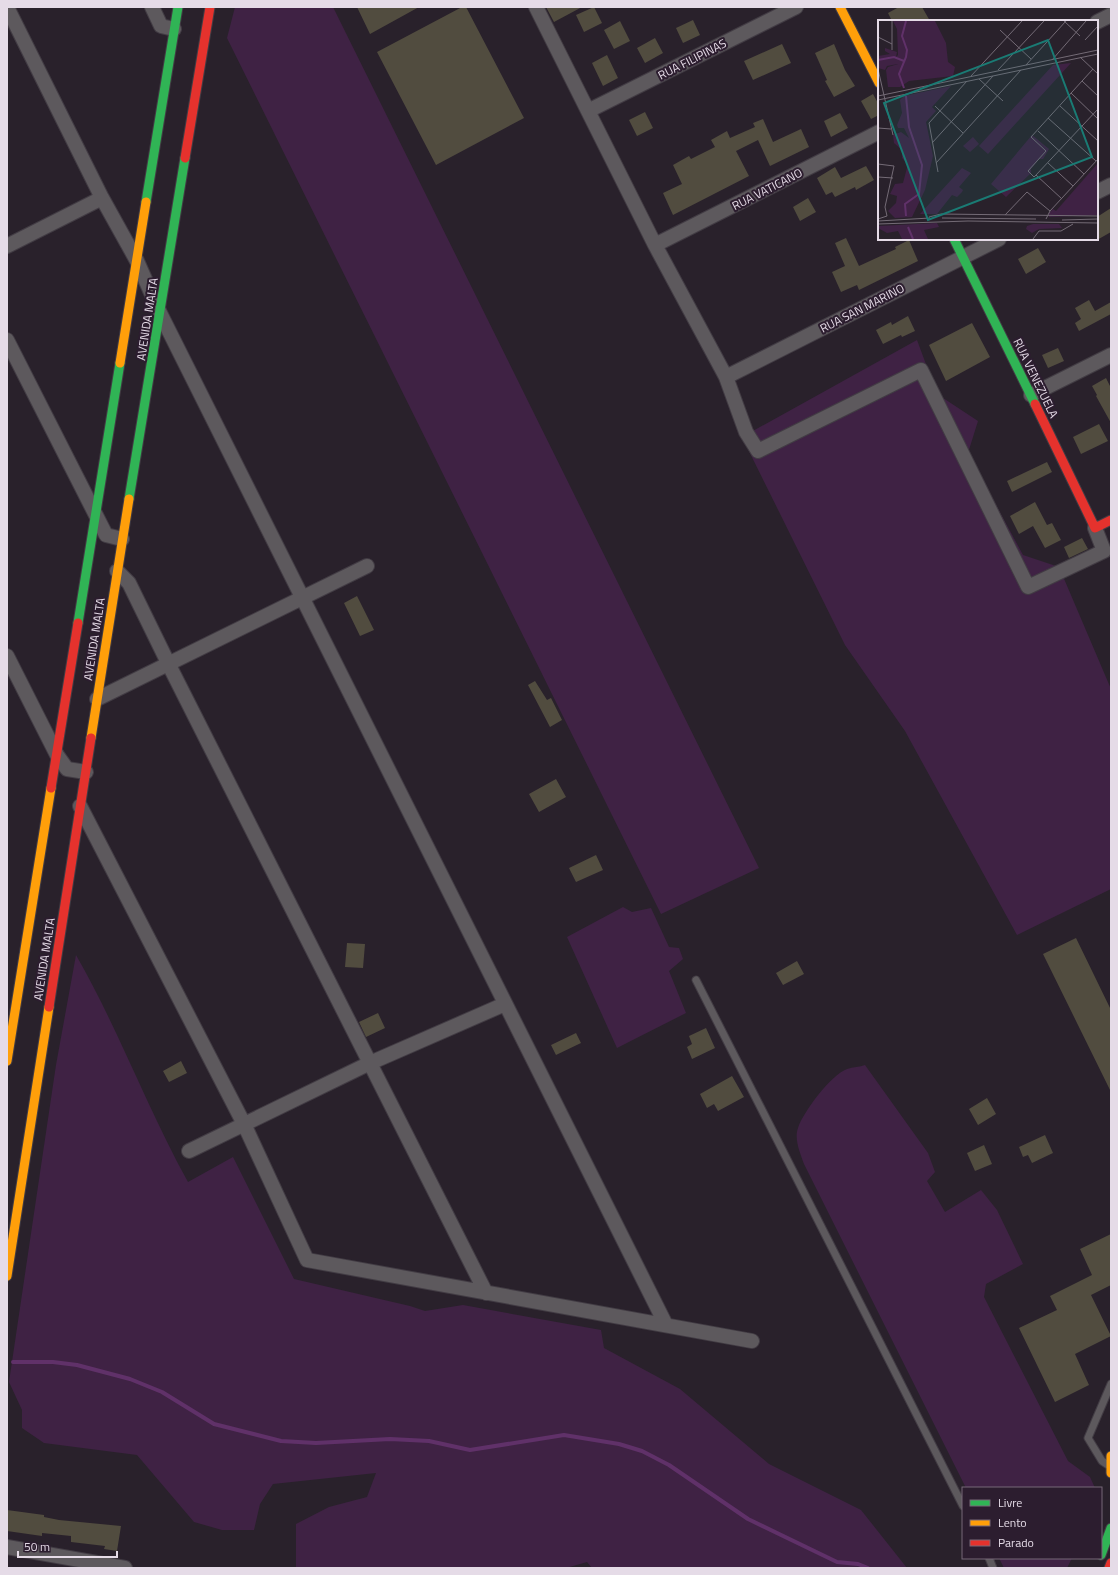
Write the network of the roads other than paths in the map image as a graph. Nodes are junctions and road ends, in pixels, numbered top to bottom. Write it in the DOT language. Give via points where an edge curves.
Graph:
graph roads {
  1 [pos="7,7"];
  2 [pos="152,7"];
  3 [pos="178,7"];
  4 [pos="210,7"];
  5 [pos="536,7"];
  6 [pos="796,7"];
  7 [pos="840,7"];
  8 [pos="1111,15"];
  9 [pos="1098,22"];
  10 [pos="174,29"];
  11 [pos="878,81"];
  12 [pos="588,111"];
  13 [pos="878,133"];
  14 [pos="1111,185"];
  15 [pos="1098,192"];
  16 [pos="102,198"];
  17 [pos="954,240"];
  18 [pos="996,240"];
  19 [pos="655,245"];
  20 [pos="7,246"];
  21 [pos="962,256"];
  22 [pos="137,261"];
  23 [pos="160,313"];
  24 [pos="7,340"];
  25 [pos="1111,355"];
  26 [pos="726,377"];
  27 [pos="1032,395"];
  28 [pos="96,515"];
  29 [pos="1111,520"];
  30 [pos="1095,528"];
  31 [pos="122,539"];
  32 [pos="367,566"];
  33 [pos="117,571"];
  34 [pos="302,598"];
  35 [pos="7,656"];
  36 [pos="169,665"];
  37 [pos="97,700"];
  38 [pos="57,755"];
  39 [pos="86,772"];
  40 [pos="80,806"];
  41 [pos="696,980"];
  42 [pos="505,1004"];
  43 [pos="7,1061"];
  44 [pos="370,1063"];
  45 [pos="244,1124"];
  46 [pos="189,1151"];
  47 [pos="7,1276"];
  48 [pos="486,1293"];
  49 [pos="666,1325"];
  50 [pos="752,1341"];
  51 [pos="1111,1384"];
  52 [pos="1111,1456"];
  53 [pos="1110,1470"];
  54 [pos="962,1504"];
  55 [pos="1111,1528"];
  56 [pos="7,1547"];
  57 [pos="1102,1553"];
  58 [pos="1111,1563"];
  59 [pos="123,1568"];
  60 [pos="1109,1568"];
  1 -- 16 [label="street"];
  2 -- 10 [label="street" via="161,26"];
  3 -- 10 [label="main road, AVENIDA MALTA"];
  4 -- 23 [label="main road, AVENIDA MALTA"];
  5 -- 12 [label="street"];
  6 -- 12 [label="street, RUA FILIPINAS"];
  7 -- 11 [label="main road"];
  8 -- 9 [label="street"];
  10 -- 22 [label="main road, AVENIDA MALTA"];
  12 -- 19 [label="street"];
  13 -- 19 [label="street, RUA VATICANO"];
  14 -- 15 [label="street"];
  16 -- 20 [label="street"];
  16 -- 22 [label="street"];
  17 -- 21 [label="main road, RUA VENEZUELA"];
  18 -- 21 [label="street, RUA SAN MARINO"];
  19 -- 26 [label="street"];
  21 -- 26 [label="street, RUA SAN MARINO"];
  21 -- 27 [label="main road, RUA VENEZUELA"];
  22 -- 23 [label="street"];
  22 -- 28 [label="main road, AVENIDA MALTA"];
  23 -- 31 [label="main road, AVENIDA MALTA"];
  23 -- 34 [label="street"];
  24 -- 28 [label="street"];
  25 -- 27 [label="street"];
  26 -- 30 [label="street" via="746,432 758,451 921,370 1028,587 1104,551"];
  27 -- 30 [label="main road, RUA VENEZUELA"];
  28 -- 31 [label="street" via="106,535"];
  28 -- 38 [label="main road, AVENIDA MALTA"];
  29 -- 30 [label="main road"];
  31 -- 33 [label="main road, AVENIDA MALTA"];
  32 -- 34 [label="street"];
  33 -- 36 [label="street" via="129,582"];
  33 -- 37 [label="main road, AVENIDA MALTA"];
  34 -- 36 [label="street"];
  34 -- 42 [label="street"];
  35 -- 38 [label="street"];
  36 -- 37 [label="street"];
  36 -- 44 [label="street"];
  37 -- 39 [label="main road, AVENIDA MALTA"];
  38 -- 39 [label="street" via="67,769"];
  38 -- 43 [label="main road, AVENIDA MALTA"];
  39 -- 40 [label="main road, AVENIDA MALTA"];
  40 -- 45 [label="street"];
  40 -- 47 [label="main road, AVENIDA MALTA"];
  41 -- 54 [label="lane"];
  42 -- 44 [label="street"];
  42 -- 49 [label="street"];
  44 -- 45 [label="street"];
  44 -- 48 [label="street"];
  45 -- 46 [label="street"];
  45 -- 48 [label="street" via="307,1260"];
  48 -- 49 [label="street"];
  49 -- 50 [label="street"];
  51 -- 53 [label="lane" via="1088,1438"];
  52 -- 53 [label="main road"];
  55 -- 57 [label="main road"];
  56 -- 59 [label="street"];
  58 -- 60 [label="main road"];
}
